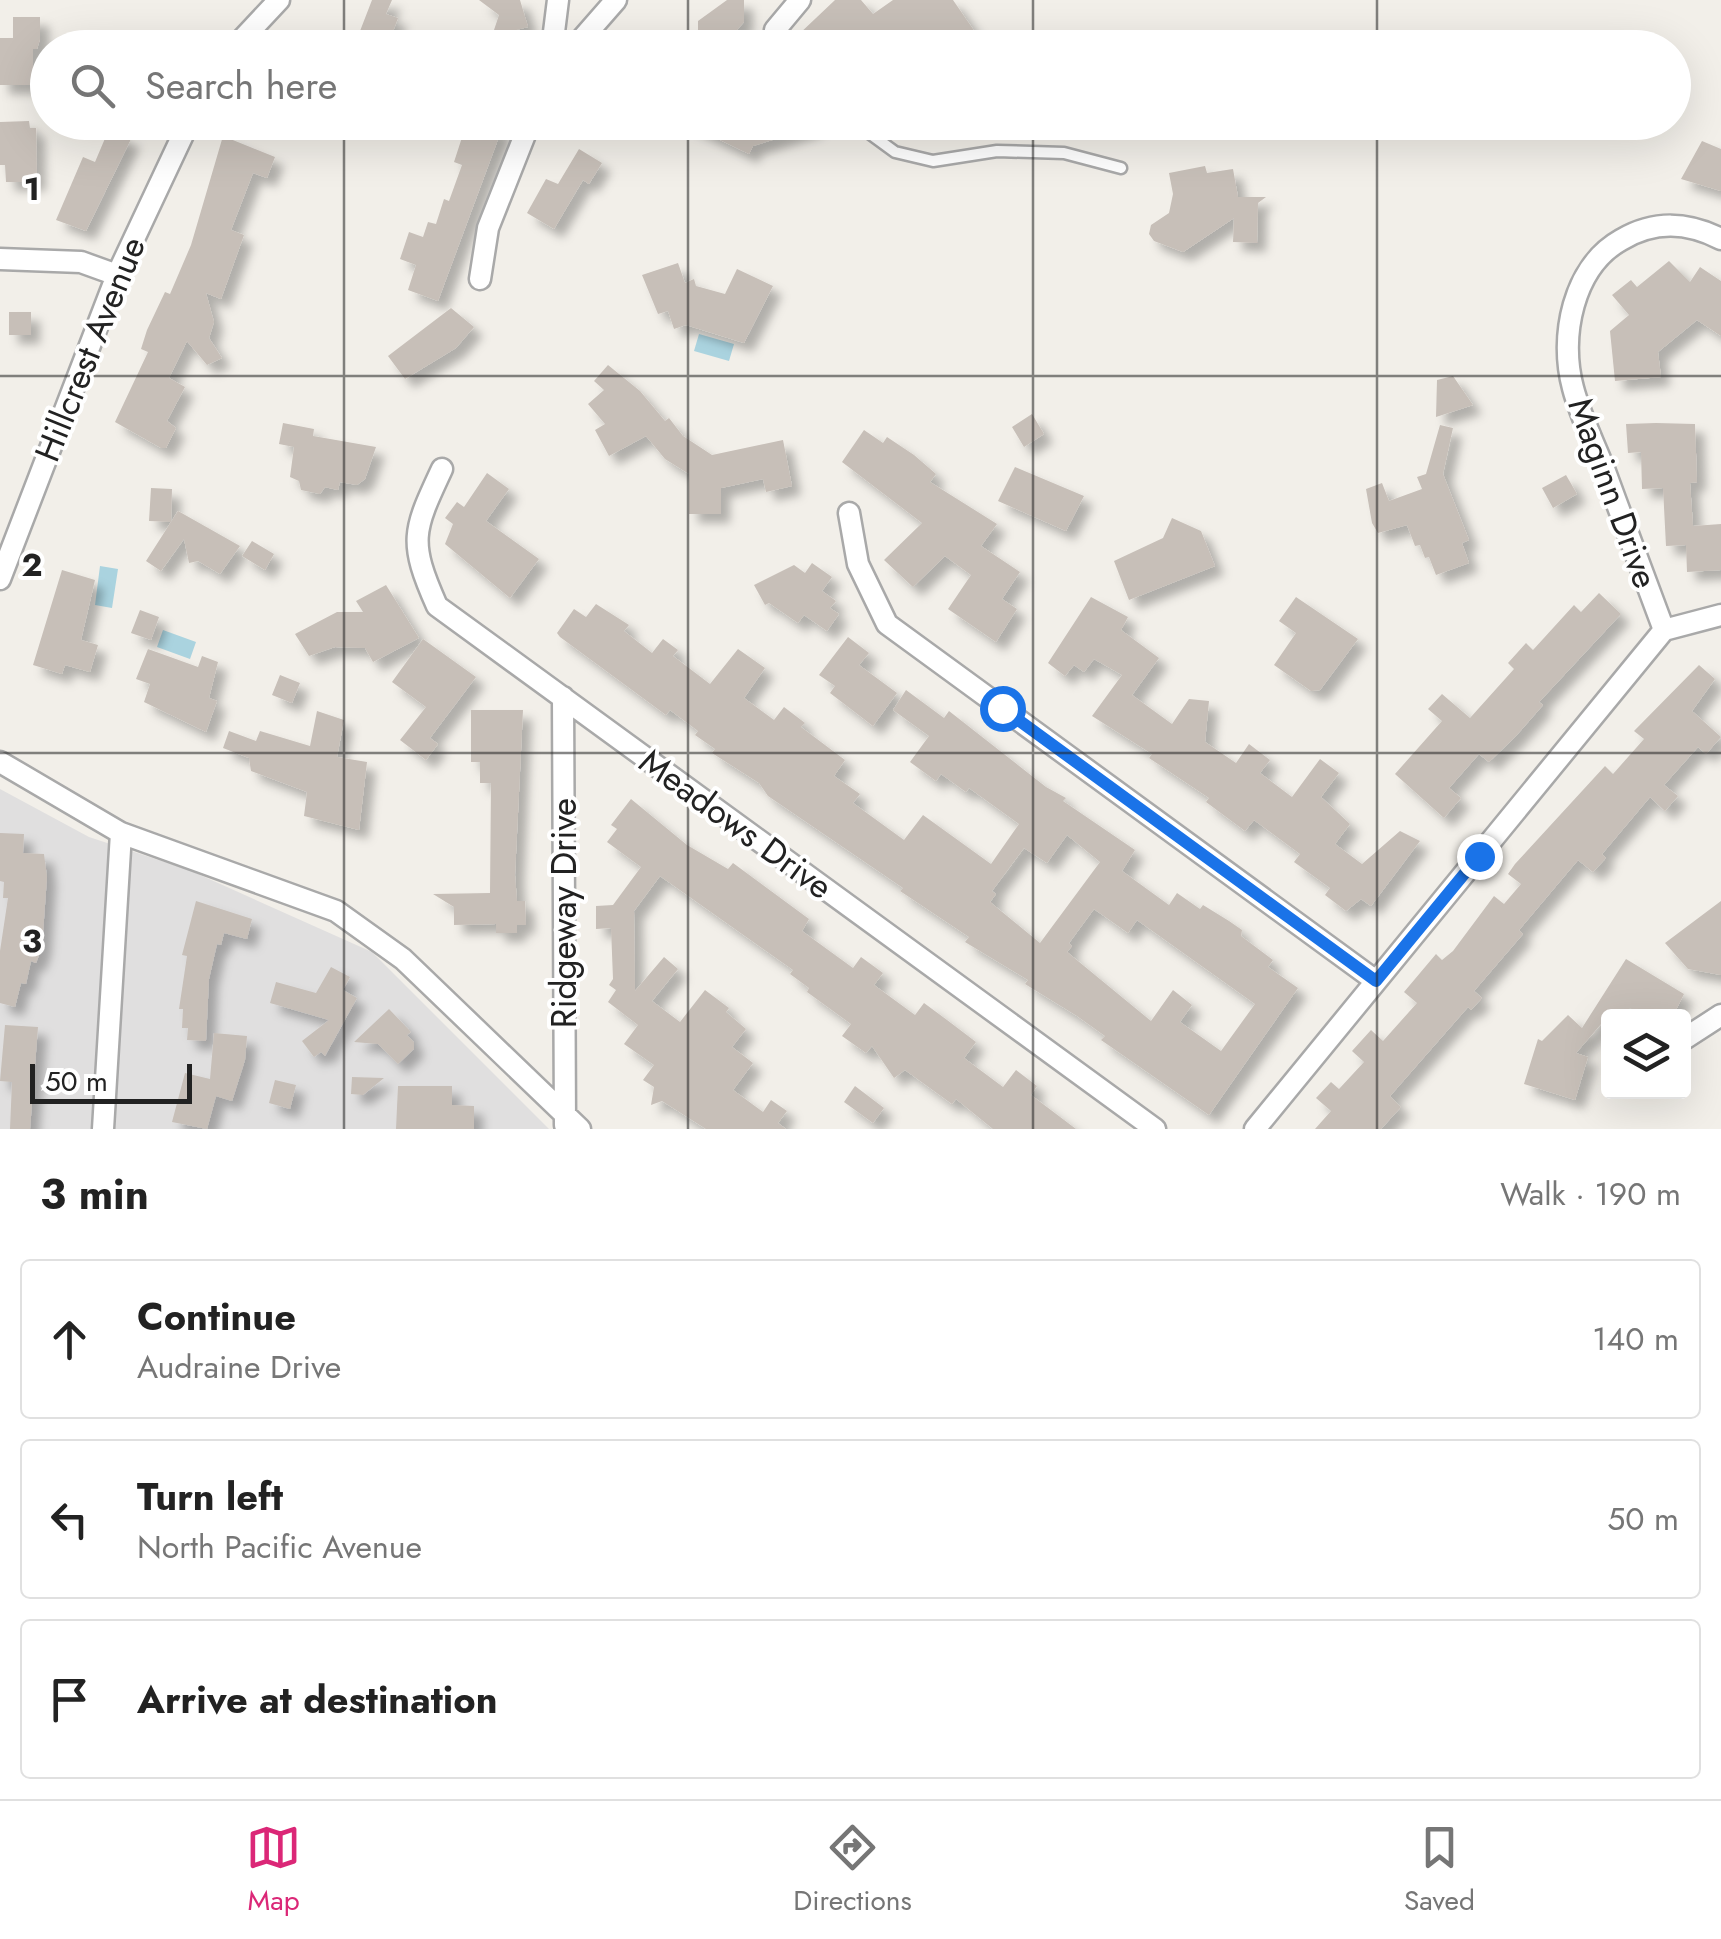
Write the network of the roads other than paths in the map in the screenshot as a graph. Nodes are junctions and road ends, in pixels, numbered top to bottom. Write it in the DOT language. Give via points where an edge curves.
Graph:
graph roads {
  1 [pos="279,0"];
  2 [pos="558,0"];
  3 [pos="616,0"];
  4 [pos="800,0"];
  5 [pos="251,30"];
  6 [pos="554,30"];
  7 [pos="590,30"];
  8 [pos="775,30"];
  9 [pos="181,140"];
  10 [pos="523,140"];
  11 [pos="879,140"];
  12 [pos="1122,168"];
  13 [pos="1721,239"];
  14 [pos="0,259"];
  15 [pos="117,276"];
  16 [pos="480,279"];
  17 [pos="442,469"];
  18 [pos="849,513"];
  19 [pos="0,580"];
  20 [pos="1721,615"];
  21 [pos="1664,630"];
  22 [pos="563,696"];
  23 [pos="0,762"];
  24 [pos="121,833"];
  25 [pos="1376,981"];
  26 [pos="1721,1014"];
  27 [pos="1691,1034"];
  28 [pos="570,1125"];
  29 [pos="103,1129"];
  30 [pos="1154,1129"];
  31 [pos="1254,1129"];
  1 -- 5 [label="street"];
  2 -- 6 [label="street"];
  3 -- 7 [label="street"];
  4 -- 8 [label="street"];
  9 -- 15 [label="street, Hillcrest Avenue"];
  10 -- 16 [label="street" via="488,228"];
  11 -- 12 [label="lane" via="933,162 1014,152 1064,154"];
  13 -- 21 [label="street, Maginn Drive" via="1693,226 1650,226 1600,252 1580,279 1571,328 1572,385"];
  14 -- 15 [label="street" via="81,262"];
  15 -- 19 [label="street, Hillcrest Avenue"];
  17 -- 22 [label="street, Meadows Drive" via="417,523 418,562 437,606"];
  18 -- 25 [label="street" via="858,564 887,624"];
  20 -- 21 [label="street"];
  21 -- 25 [label="street"];
  22 -- 28 [label="street, Ridgeway Drive"];
  22 -- 30 [label="street, Meadows Drive"];
  23 -- 24 [label="street"];
  24 -- 28 [label="street" via="336,911 403,959"];
  24 -- 29 [label="street"];
  25 -- 31 [label="street"];
  26 -- 27 [label="street"];
}
